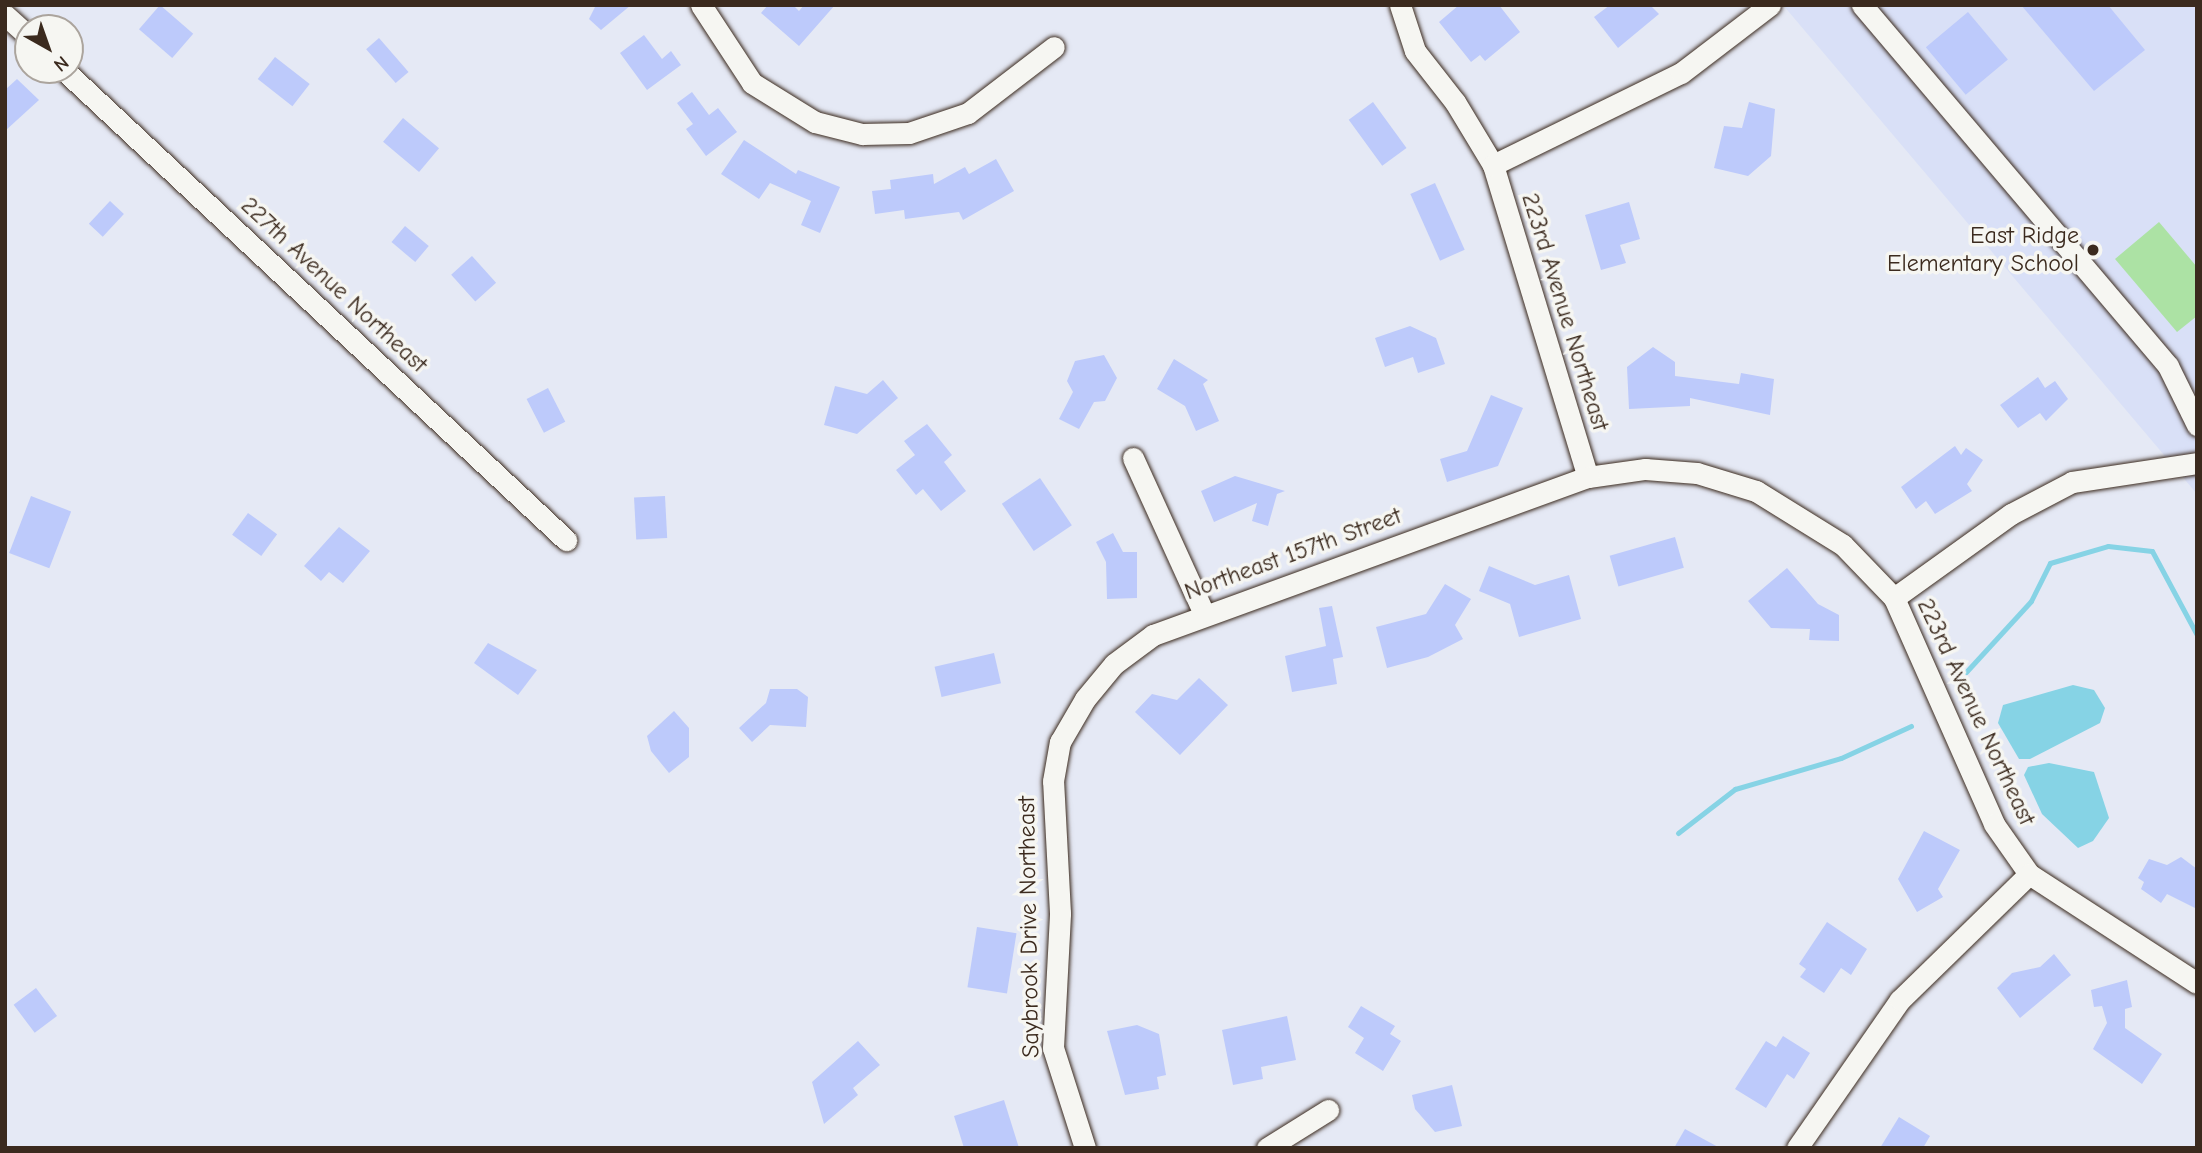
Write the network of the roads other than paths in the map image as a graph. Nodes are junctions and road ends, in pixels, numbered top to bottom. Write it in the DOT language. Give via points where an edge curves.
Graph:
graph roads {
  1 [pos="701,5"];
  2 [pos="1400,5"];
  3 [pos="1770,5"];
  4 [pos="1862,5"];
  5 [pos="1054,47"];
  6 [pos="79,84"];
  7 [pos="1493,165"];
  8 [pos="2197,425"];
  9 [pos="1133,458"];
  10 [pos="2197,463"];
  11 [pos="1588,477"];
  12 [pos="566,540"];
  13 [pos="1894,598"];
  14 [pos="1204,614"];
  15 [pos="1060,742"];
  16 [pos="2029,874"];
  17 [pos="2197,983"];
  18 [pos="1328,1110"];
  19 [pos="1085,1148"];
  20 [pos="1267,1148"];
  21 [pos="1797,1148"];
  1 -- 5 [label="street" via="752,83 815,122 862,134 909,134 968,113"];
  2 -- 7 [label="street, 223rd Avenue Northeast" via="1415,51 1455,102"];
  3 -- 7 [label="street" via="1669,79"];
  4 -- 8 [label="street" via="2168,366"];
  6 -- 12 [label="street, 227th Avenue Northeast"];
  7 -- 11 [label="street, 223rd Avenue Northeast"];
  9 -- 14 [label="street"];
  10 -- 13 [label="street" via="2072,482 2011,514"];
  11 -- 13 [label="street, 223rd Avenue Northeast" via="1658,470 1697,473 1756,491 1843,545"];
  11 -- 14 [label="street, Northeast 157th Street"];
  13 -- 16 [label="street, 223rd Avenue Northeast" via="1994,824"];
  14 -- 15 [label="street, Northeast 157th Street" via="1153,635 1114,664 1085,699"];
  15 -- 19 [label="street, Saybrook Drive Northeast" via="1053,781 1060,913 1053,1048"];
  16 -- 17 [label="street, 223rd Avenue Northeast"];
  16 -- 21 [label="street" via="1900,1000"];
  18 -- 20 [label="street"];
}
